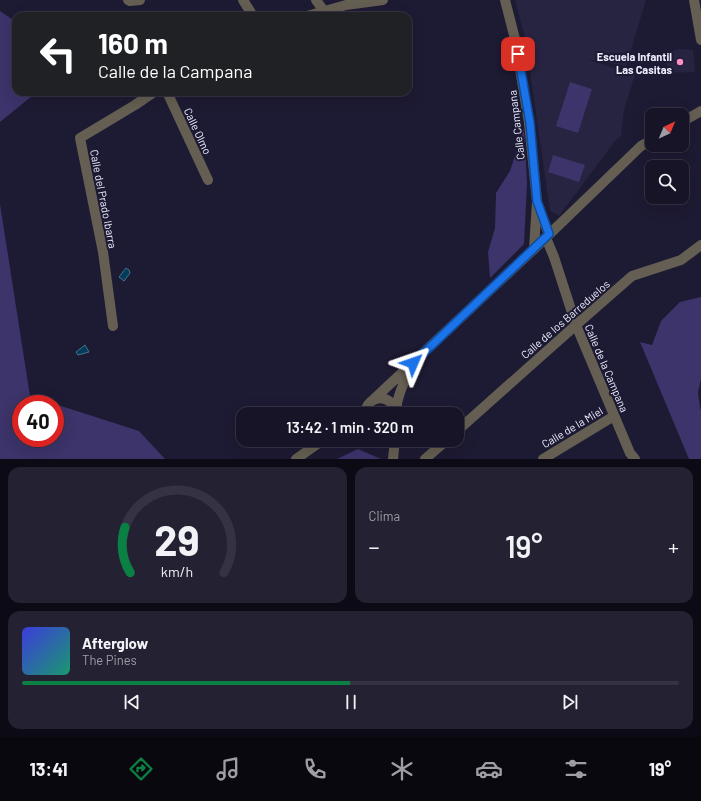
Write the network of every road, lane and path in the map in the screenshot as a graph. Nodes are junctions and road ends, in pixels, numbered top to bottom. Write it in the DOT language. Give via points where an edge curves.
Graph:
graph roads {
  1 [pos="128,0"];
  2 [pos="140,0"];
  3 [pos="243,0"];
  4 [pos="316,0"];
  5 [pos="383,0"];
  6 [pos="505,0"];
  7 [pos="694,0"];
  8 [pos="324,11"];
  9 [pos="250,12"];
  10 [pos="321,12"];
  11 [pos="701,40"];
  12 [pos="149,96"];
  13 [pos="169,96"];
  14 [pos="700,112"];
  15 [pos="689,118"];
  16 [pos="645,144"];
  17 [pos="208,180"];
  18 [pos="537,201"];
  19 [pos="548,236"];
  20 [pos="701,245"];
  21 [pos="534,249"];
  22 [pos="576,325"];
  23 [pos="113,326"];
  24 [pos="413,363"];
  25 [pos="374,399"];
  26 [pos="366,407"];
  27 [pos="395,407"];
  28 [pos="397,407"];
  29 [pos="614,416"];
  30 [pos="464,425"];
  31 [pos="313,447"];
  32 [pos="390,447"];
  33 [pos="394,447"];
  34 [pos="439,447"];
  35 [pos="393,457"];
  36 [pos="296,459"];
  37 [pos="425,459"];
  38 [pos="543,459"];
  39 [pos="635,459"];
  1 -- 2 [label="street"];
  3 -- 9 [label="street"];
  4 -- 8 [label="street"];
  5 -- 8 [label="street" via="346,4"];
  6 -- 18 [label="street, Calle Campana" via="521,68 530,123"];
  7 -- 11 [label="street"];
  8 -- 10 [label="street"];
  12 -- 23 [label="street, Calle del Prado Ibarra" via="80,138 103,252"];
  13 -- 17 [label="street, Calle Olmo"];
  14 -- 15 [label="street"];
  16 -- 19 [label="street"];
  18 -- 19 [label="street, Calle de la Campana"];
  18 -- 21 [label="street"];
  19 -- 21 [label="street"];
  19 -- 22 [label="street, Calle de la Campana"];
  20 -- 22 [label="street, Calle de los Barreduelos" via="681,260 632,276"];
  21 -- 24 [label="street"];
  22 -- 29 [label="street, Calle de la Campana"];
  22 -- 30 [label="street, Calle de los Barreduelos"];
  24 -- 25 [label="street"];
  24 -- 28 [label="street" via="404,379"];
  25 -- 26 [label="street"];
  25 -- 27 [label="street" via="385,398"];
  29 -- 38 [label="street, Calle de la Miel"];
  29 -- 39 [label="street, Calle de la Campana"];
  31 -- 36 [label="street"];
  32 -- 35 [label="street"];
  33 -- 35 [label="street"];
  34 -- 37 [label="street"];
}
